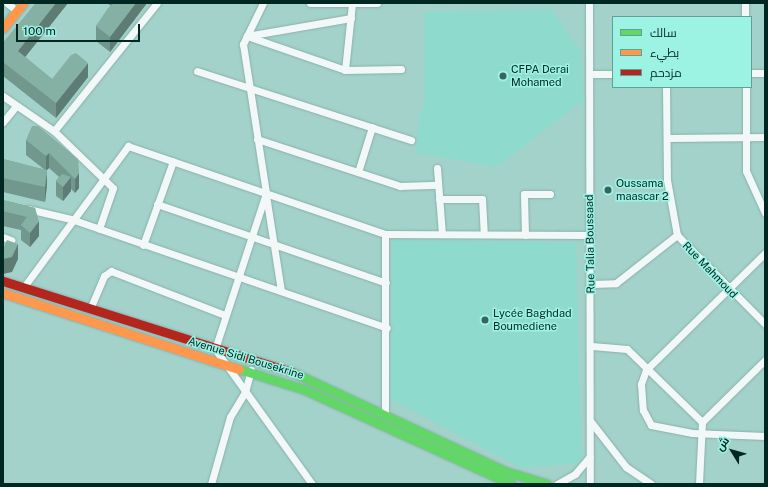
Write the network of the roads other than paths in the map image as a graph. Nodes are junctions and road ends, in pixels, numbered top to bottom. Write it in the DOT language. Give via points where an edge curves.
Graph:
graph roads {
  1 [pos="7,3"];
  2 [pos="23,3"];
  3 [pos="157,3"];
  4 [pos="263,3"];
  5 [pos="310,3"];
  6 [pos="377,3"];
  7 [pos="589,3"];
  8 [pos="745,3"];
  9 [pos="352,4"];
  10 [pos="17,11"];
  11 [pos="745,16"];
  12 [pos="351,18"];
  13 [pos="3,28"];
  14 [pos="247,36"];
  15 [pos="401,69"];
  16 [pos="197,70"];
  17 [pos="345,70"];
  18 [pos="752,73"];
  19 [pos="765,73"];
  20 [pos="590,74"];
  21 [pos="612,74"];
  22 [pos="249,87"];
  23 [pos="666,88"];
  24 [pos="746,88"];
  25 [pos="3,96"];
  26 [pos="16,106"];
  27 [pos="3,122"];
  28 [pos="372,127"];
  29 [pos="54,132"];
  30 [pos="746,137"];
  31 [pos="765,137"];
  32 [pos="667,138"];
  33 [pos="257,139"];
  34 [pos="411,140"];
  35 [pos="172,161"];
  36 [pos="437,168"];
  37 [pos="358,172"];
  38 [pos="103,180"];
  39 [pos="438,185"];
  40 [pos="266,193"];
  41 [pos="550,194"];
  42 [pos="439,199"];
  43 [pos="158,204"];
  44 [pos="18,207"];
  45 [pos="765,213"];
  46 [pos="71,219"];
  47 [pos="99,229"];
  48 [pos="385,234"];
  49 [pos="442,234"];
  50 [pos="484,234"];
  51 [pos="526,235"];
  52 [pos="589,235"];
  53 [pos="676,235"];
  54 [pos="3,237"];
  55 [pos="250,238"];
  56 [pos="11,240"];
  57 [pos="143,245"];
  58 [pos="274,246"];
  59 [pos="765,253"];
  60 [pos="237,277"];
  61 [pos="3,281"];
  62 [pos="386,283"];
  63 [pos="591,284"];
  64 [pos="23,288"];
  65 [pos="728,290"];
  66 [pos="281,291"];
  67 [pos="3,293"];
  68 [pos="90,310"];
  69 [pos="225,315"];
  70 [pos="765,324"];
  71 [pos="387,328"];
  72 [pos="592,346"];
  73 [pos="215,349"];
  74 [pos="765,360"];
  75 [pos="221,361"];
  76 [pos="251,370"];
  77 [pos="646,370"];
  78 [pos="245,392"];
  79 [pos="385,415"];
  80 [pos="590,422"];
  81 [pos="702,422"];
  82 [pos="702,434"];
  83 [pos="765,436"];
  84 [pos="590,456"];
  85 [pos="211,484"];
  86 [pos="312,484"];
  87 [pos="510,484"];
  88 [pos="547,484"];
  89 [pos="556,484"];
  90 [pos="590,484"];
  91 [pos="651,484"];
  92 [pos="699,484"];
  1 -- 10 [label="street"];
  2 -- 10 [label="main road"];
  3 -- 29 [label="street"];
  4 -- 14 [label="street"];
  5 -- 9 [label="street"];
  6 -- 9 [label="street"];
  7 -- 20 [label="street, Rue Talia Boussaad"];
  8 -- 11 [label="street"];
  9 -- 12 [label="street"];
  10 -- 13 [label="main road"];
  12 -- 14 [label="street"];
  12 -- 17 [label="street"];
  14 -- 17 [label="street"];
  14 -- 22 [label="street" via="243,44"];
  15 -- 17 [label="street"];
  16 -- 22 [label="street"];
  18 -- 19 [label="street"];
  20 -- 21 [label="street"];
  20 -- 52 [label="street, Rue Talia Boussaad"];
  22 -- 28 [label="street"];
  22 -- 33 [label="street"];
  23 -- 32 [label="street, Rue Mahmoud"];
  24 -- 30 [label="street"];
  25 -- 26 [label="street"];
  26 -- 27 [label="street"];
  26 -- 29 [label="street"];
  28 -- 34 [label="street"];
  28 -- 37 [label="street"];
  29 -- 38 [label="street"];
  30 -- 31 [label="street"];
  30 -- 32 [label="street"];
  30 -- 45 [label="street" via="746,171"];
  32 -- 53 [label="street, Rue Mahmoud" via="667,180"];
  33 -- 37 [label="street"];
  33 -- 40 [label="street"];
  35 -- 38 [label="street" via="128,146"];
  35 -- 40 [label="street"];
  35 -- 43 [label="street"];
  36 -- 39 [label="street"];
  37 -- 39 [label="street" via="400,186"];
  38 -- 46 [label="street"];
  38 -- 47 [label="street" via="112,188"];
  39 -- 42 [label="street"];
  40 -- 48 [label="street"];
  40 -- 55 [label="street"];
  40 -- 58 [label="street"];
  41 -- 51 [label="street" via="524,194"];
  42 -- 49 [label="street"];
  42 -- 50 [label="street" via="482,198"];
  43 -- 55 [label="street"];
  43 -- 57 [label="street"];
  44 -- 46 [label="street"];
  46 -- 47 [label="street"];
  46 -- 64 [label="street"];
  47 -- 57 [label="street"];
  48 -- 49 [label="street"];
  48 -- 62 [label="street"];
  49 -- 50 [label="street"];
  50 -- 51 [label="street"];
  51 -- 52 [label="street"];
  52 -- 63 [label="street, Rue Talia Boussaad"];
  53 -- 63 [label="street" via="616,283"];
  53 -- 65 [label="street, Rue Mahmoud"];
  54 -- 56 [label="street"];
  55 -- 58 [label="street"];
  55 -- 60 [label="street"];
  57 -- 60 [label="street"];
  58 -- 62 [label="street"];
  58 -- 66 [label="street"];
  59 -- 65 [label="street"];
  60 -- 66 [label="street"];
  60 -- 69 [label="street"];
  61 -- 64 [label="main road, Avenue Sidi Bousekrine"];
  62 -- 71 [label="street"];
  63 -- 72 [label="street, Rue Talia Boussaad"];
  64 -- 68 [label="main road, Avenue Sidi Bousekrine"];
  65 -- 70 [label="street, Rue Mahmoud"];
  65 -- 77 [label="street"];
  66 -- 71 [label="street"];
  67 -- 75 [label="main road"];
  68 -- 69 [label="street" via="104,276 111,271"];
  68 -- 73 [label="main road, Avenue Sidi Bousekrine"];
  69 -- 73 [label="street"];
  71 -- 79 [label="street"];
  72 -- 77 [label="street" via="627,349"];
  72 -- 80 [label="street, Rue Talia Boussaad"];
  73 -- 75 [label="street"];
  73 -- 79 [label="main road, Avenue Sidi Bousekrine" via="308,377"];
  74 -- 81 [label="street"];
  75 -- 76 [label="main road"];
  75 -- 78 [label="street"];
  76 -- 78 [label="street"];
  76 -- 87 [label="main road" via="348,408"];
  77 -- 81 [label="street"];
  77 -- 82 [label="street" via="642,384 643,410 650,425"];
  78 -- 85 [label="street" via="230,418"];
  78 -- 86 [label="street"];
  79 -- 88 [label="main road, Avenue Sidi Bousekrine" via="504,471"];
  80 -- 84 [label="street, Rue Talia Boussaad"];
  80 -- 91 [label="street" via="626,467"];
  81 -- 82 [label="street"];
  82 -- 83 [label="street"];
  82 -- 92 [label="street"];
  84 -- 89 [label="street" via="575,474"];
  84 -- 90 [label="street, Rue Talia Boussaad"];
}
